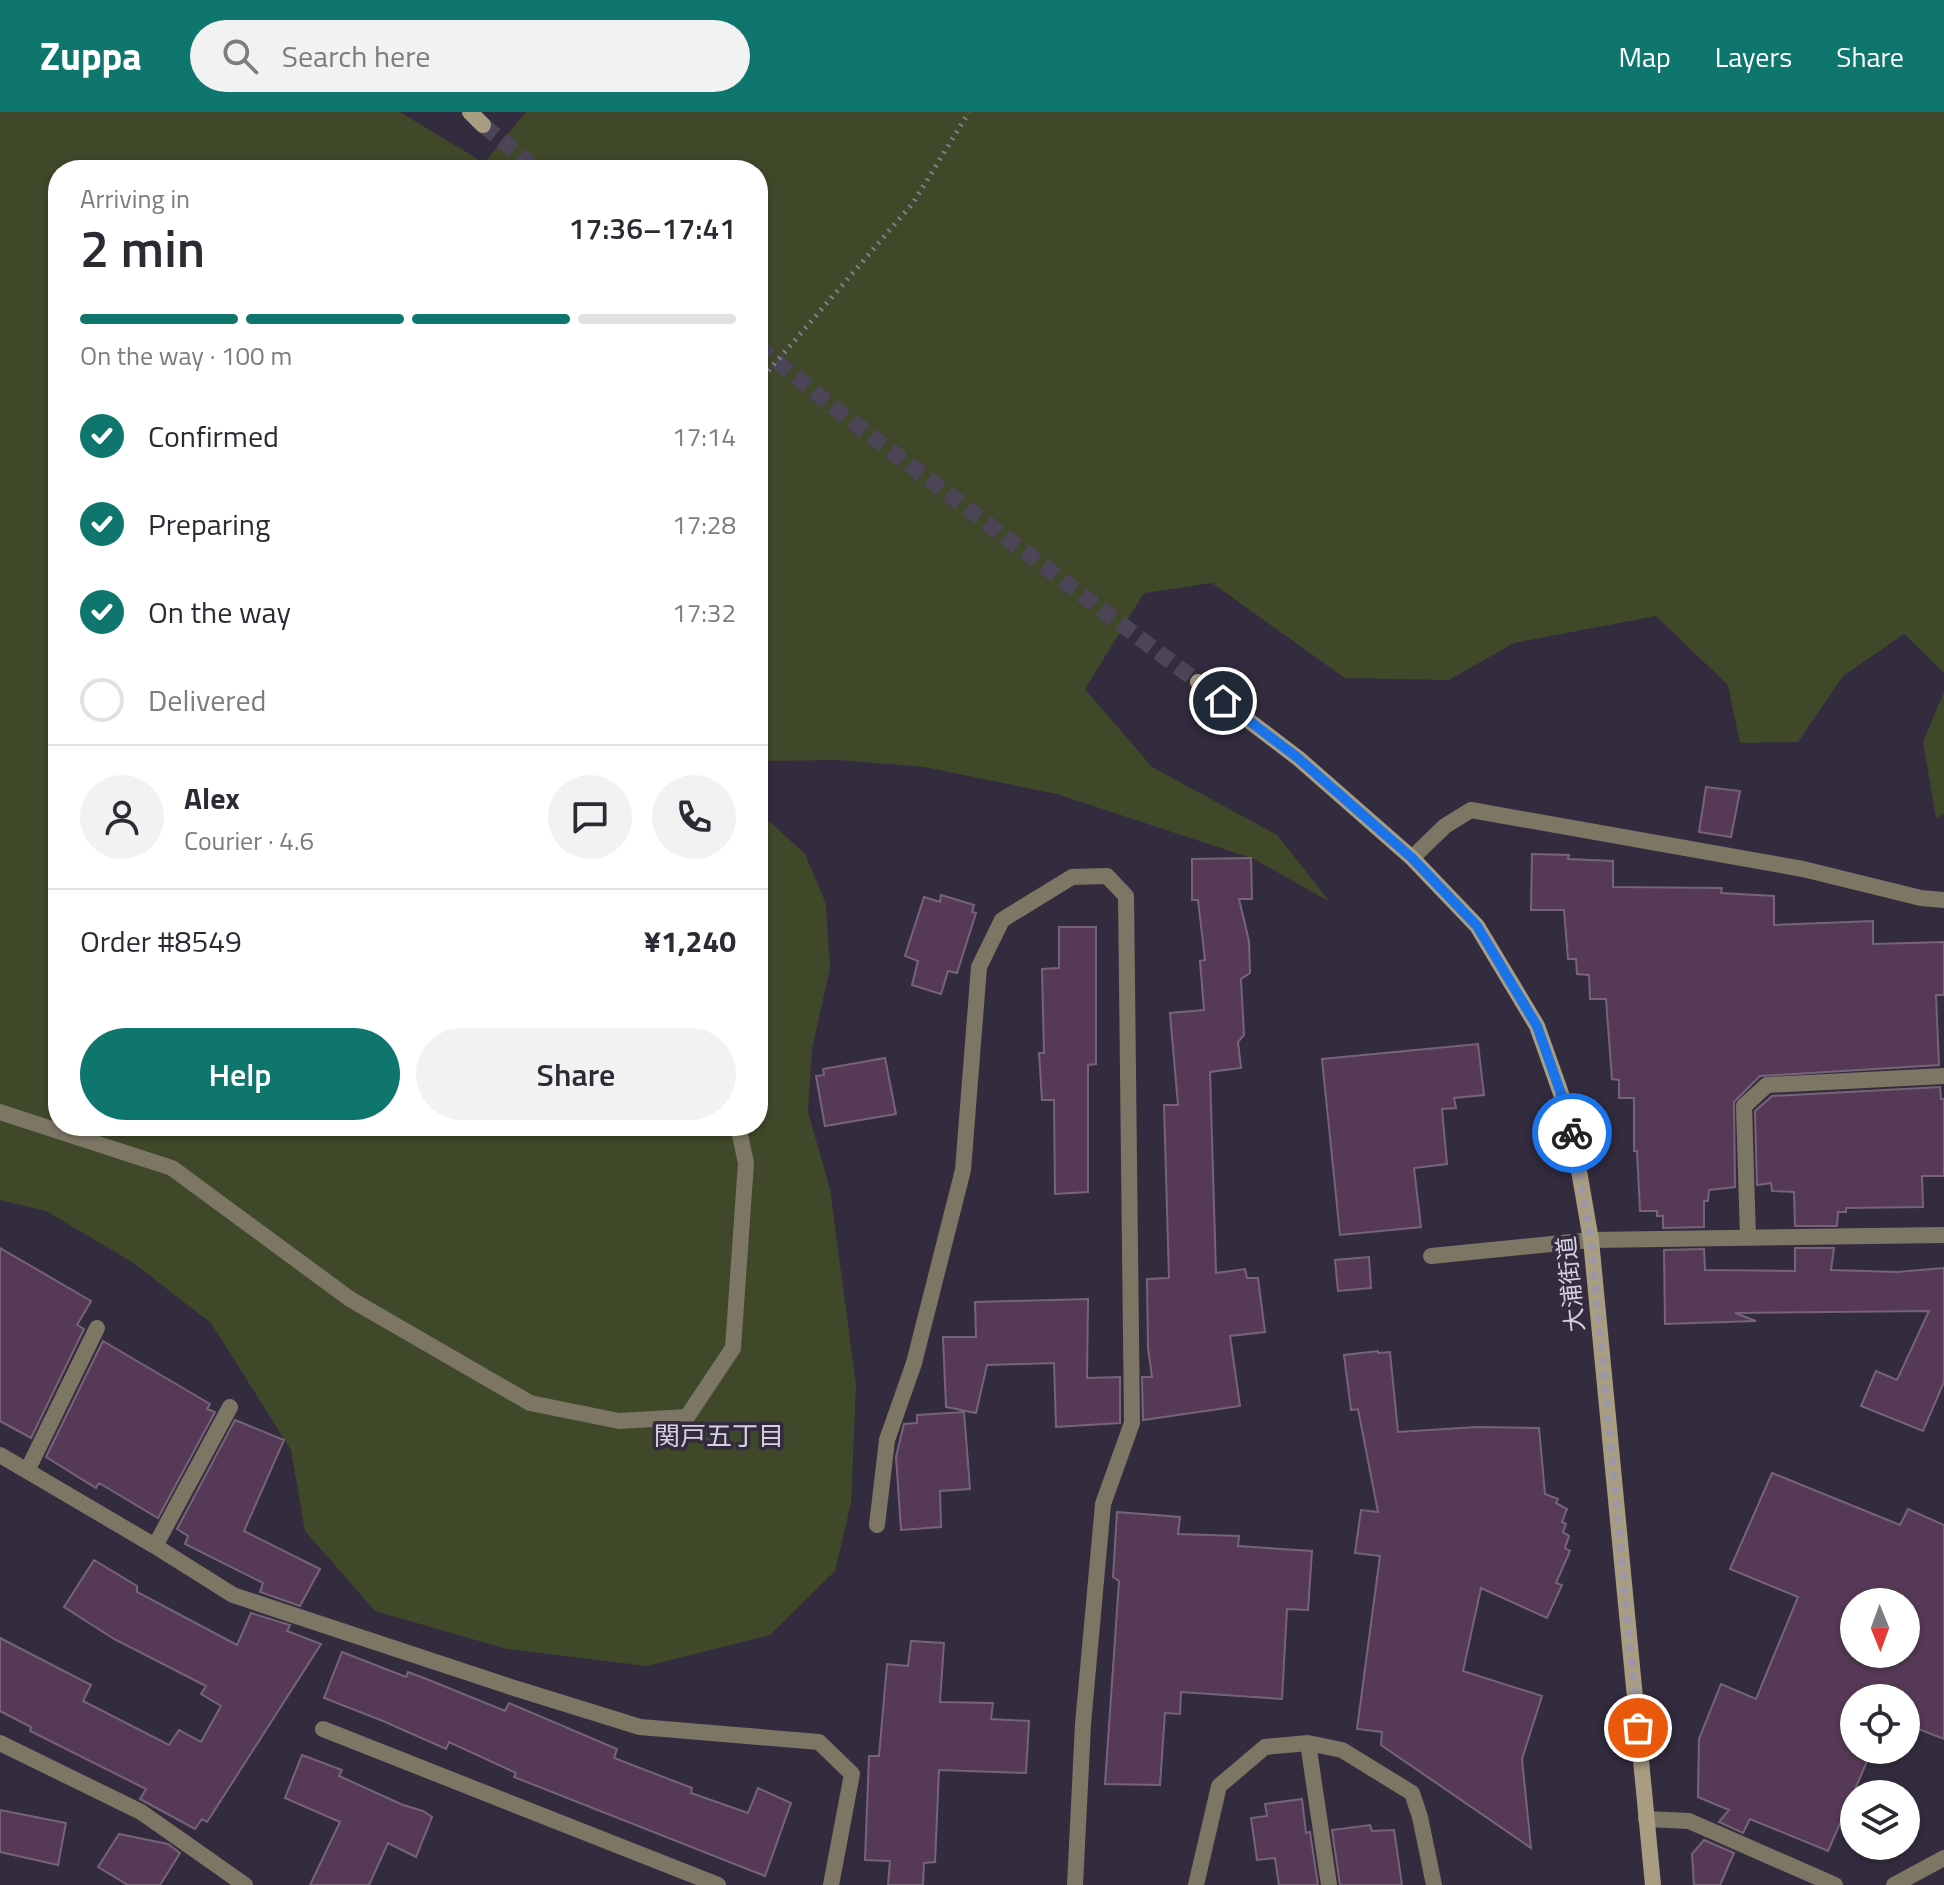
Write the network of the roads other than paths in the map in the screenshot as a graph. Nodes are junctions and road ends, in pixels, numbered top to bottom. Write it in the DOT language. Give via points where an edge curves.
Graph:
graph roads {
  1 [pos="470,112"];
  2 [pos="483,125"];
  3 [pos="1198,682"];
  4 [pos="1412,858"];
  5 [pos="1944,900"];
  6 [pos="1944,1076"];
  7 [pos="0,1112"];
  8 [pos="48,1128"];
  9 [pos="74,1136"];
  10 [pos="740,1136"];
  11 [pos="1944,1235"];
  12 [pos="1748,1238"];
  13 [pos="1591,1240"];
  14 [pos="1431,1256"];
  15 [pos="97,1328"];
  16 [pos="230,1407"];
  17 [pos="0,1455"];
  18 [pos="27,1471"];
  19 [pos="877,1525"];
  20 [pos="155,1546"];
  21 [pos="323,1729"];
  22 [pos="0,1743"];
  23 [pos="1308,1743"];
  24 [pos="1646,1819"];
  25 [pos="1944,1858"];
  26 [pos="245,1885"];
  27 [pos="718,1885"];
  28 [pos="831,1885"];
  29 [pos="1075,1885"];
  30 [pos="1196,1885"];
  31 [pos="1329,1885"];
  32 [pos="1434,1885"];
  33 [pos="1653,1885"];
  34 [pos="1835,1885"];
  35 [pos="1894,1885"];
  1 -- 2 [label="street"];
  3 -- 4 [label="street, 大浦街道" via="1298,758"];
  4 -- 5 [label="street" via="1471,810 1803,869"];
  4 -- 13 [label="street, 大浦街道" via="1477,926 1537,1026 1570,1119"];
  6 -- 12 [label="street" via="1767,1085 1744,1106"];
  7 -- 8 [label="street"];
  9 -- 10 [label="street" via="172,1168 350,1299 530,1403 619,1421 687,1417 733,1348 746,1163"];
  11 -- 12 [label="street"];
  12 -- 13 [label="street"];
  13 -- 14 [label="street"];
  13 -- 24 [label="street, 大浦街道"];
  15 -- 18 [label="street"];
  16 -- 20 [label="street"];
  17 -- 18 [label="street"];
  18 -- 20 [label="street"];
  19 -- 29 [label="street" via="887,1440 914,1363 963,1170 979,967 1002,920 1072,877 1107,876 1126,896 1132,1423 1103,1504"];
  20 -- 28 [label="street" via="233,1595 640,1727 819,1742 852,1774"];
  21 -- 27 [label="street"];
  22 -- 26 [label="street" via="141,1812"];
  23 -- 30 [label="street" via="1265,1747 1219,1786"];
  23 -- 31 [label="street"];
  23 -- 32 [label="street" via="1342,1750 1412,1793"];
  24 -- 33 [label="street, 大浦街道"];
  24 -- 34 [label="street" via="1689,1821"];
  25 -- 35 [label="street"];
}
